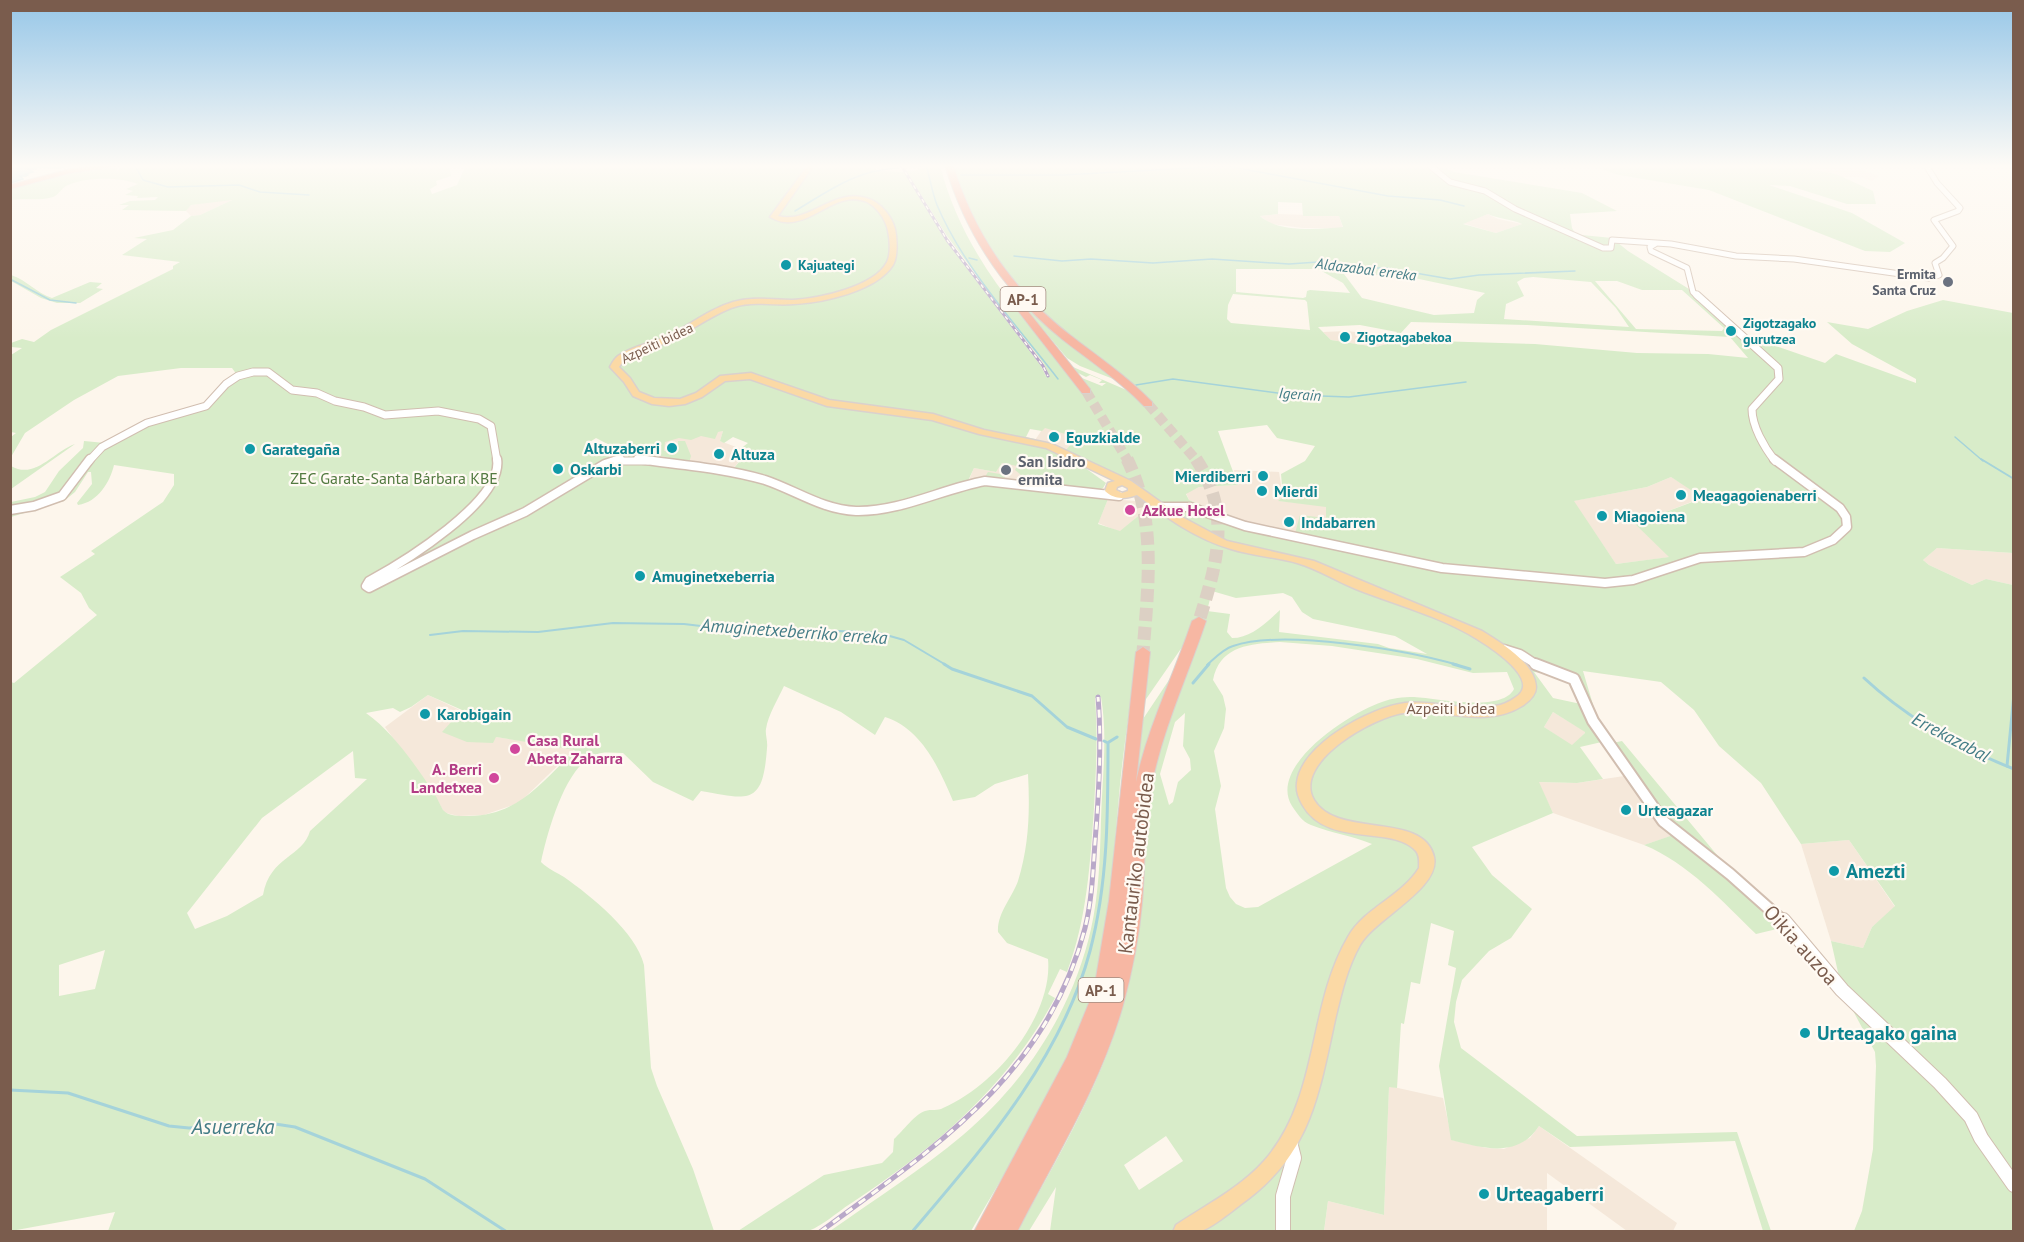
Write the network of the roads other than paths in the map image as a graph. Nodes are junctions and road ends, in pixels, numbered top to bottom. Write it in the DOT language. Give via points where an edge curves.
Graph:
graph roads {
  1 [pos="889,223"];
  2 [pos="965,223"];
  3 [pos="970,223"];
  4 [pos="1546,223"];
  5 [pos="1935,223"];
  6 [pos="1655,244"];
  7 [pos="1086,391"];
  8 [pos="1148,404"];
  9 [pos="1088,466"];
  10 [pos="1130,485"];
  11 [pos="1110,487"];
  12 [pos="1087,494"];
  13 [pos="1121,496"];
  14 [pos="1161,508"];
  15 [pos="10,510"];
  16 [pos="1199,621"];
  17 [pos="1504,649"];
  18 [pos="1143,652"];
  19 [pos="1290,1142"];
  20 [pos="2013,1185"];
  21 [pos="985,1232"];
  22 [pos="1005,1232"];
  23 [pos="1183,1232"];
  24 [pos="1283,1232"];
  1 -- 9 [label="main road, Azpeiti bidea" via="892,257 878,276 821,298 736,303 685,332 623,357 614,367 635,394 652,401 676,403 696,396 725,377 751,376 828,404 933,417 1047,446"];
  2 -- 7 [label="highway, AP-1" via="984,259"];
  3 -- 8 [label="highway, AP-1" via="1012,286 1049,323"];
  4 -- 6 [label="street" via="1601,248 1611,248 1615,239"];
  5 -- 6 [label="street" via="1953,243 1935,263 1940,274 1935,277"];
  6 -- 14 [label="street" via="1651,251 1687,268 1693,292 1778,368 1779,379 1752,409 1752,416 1775,460 1832,500 1845,514 1847,527 1833,540 1798,553 1694,559 1633,580 1605,583 1442,568 1245,526 1187,507"];
  9 -- 10 [label="main road, Azpeiti bidea"];
  9 -- 11 [label="main road, Azpeiti bidea" via="1106,479"];
  10 -- 11 [label="main road" via="1118,482"];
  10 -- 13 [label="main road" via="1133,493"];
  10 -- 14 [label="main road, Azpeiti bidea"];
  11 -- 12 [label="street"];
  11 -- 13 [label="main road, Azpeiti bidea" via="1111,492"];
  12 -- 13 [label="street"];
  12 -- 15 [label="street" via="980,481 891,508 850,511 824,506 748,476 622,459 605,464 525,512 368,588 366,585 372,579 433,541 491,487 498,467 490,426 479,419 438,411 385,415 317,393 292,390 271,373 261,371 233,379 204,407 144,424 102,447 61,497"];
  13 -- 14 [label="main road, Azpeiti bidea" via="1138,497"];
  14 -- 17 [label="main road, Azpeiti bidea" via="1225,544 1304,561 1359,586 1423,608"];
  16 -- 22 [label="highway, Kantauriko autobidea / AP-1" via="1148,762 1140,800 1129,932 1108,1021 1076,1098"];
  17 -- 19 [label="main road, Azpeiti bidea" via="1519,663 1528,681 1529,691 1518,702 1487,711 1419,707 1390,711 1334,741 1306,772 1305,797 1321,816 1345,826 1408,838 1423,850 1428,864 1421,879 1369,920 1351,946 1304,1112"];
  17 -- 20 [label="street, Oikia auzoa" via="1572,676 1593,721 1663,821 1792,929 1842,990 1971,1117"];
  18 -- 21 [label="highway, Kantauriko autobidea / AP-1" via="1118,909 1103,983 1066,1083"];
  19 -- 23 [label="main road, Azpeiti bidea" via="1254,1183"];
  19 -- 24 [label="street" via="1294,1158 1283,1196"];
}
